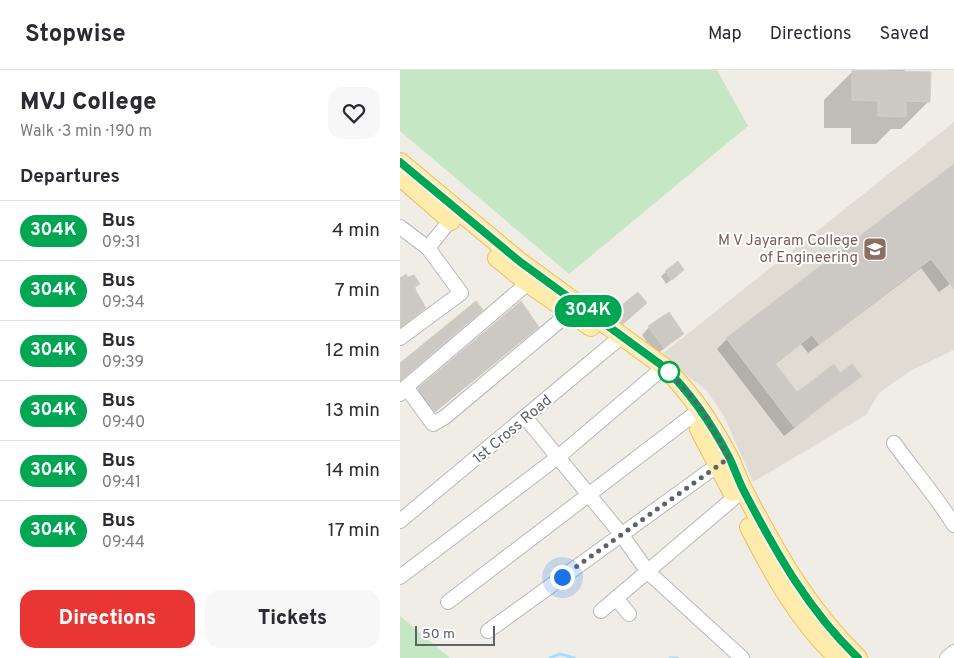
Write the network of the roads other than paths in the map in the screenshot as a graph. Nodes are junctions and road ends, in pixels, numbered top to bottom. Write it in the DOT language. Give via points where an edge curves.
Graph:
graph roads {
  1 [pos="400,162"];
  2 [pos="400,177"];
  3 [pos="454,216"];
  4 [pos="400,227"];
  5 [pos="428,248"];
  6 [pos="528,283"];
  7 [pos="570,313"];
  8 [pos="400,338"];
  9 [pos="619,339"];
  10 [pos="660,371"];
  11 [pos="403,391"];
  12 [pos="692,416"];
  13 [pos="525,417"];
  14 [pos="894,443"];
  15 [pos="558,457"];
  16 [pos="724,461"];
  17 [pos="590,495"];
  18 [pos="734,497"];
  19 [pos="400,521"];
  20 [pos="954,525"];
  21 [pos="621,534"];
  22 [pos="648,572"];
  23 [pos="400,578"];
  24 [pos="616,598"];
  25 [pos="448,602"];
  26 [pos="601,611"];
  27 [pos="629,614"];
  28 [pos="816,622"];
  29 [pos="488,631"];
  30 [pos="954,652"];
  31 [pos="742,658"];
  32 [pos="838,658"];
  33 [pos="858,658"];
  34 [pos="947,658"];
  1 -- 3 [label="main road"];
  2 -- 3 [label="main road"];
  3 -- 5 [label="street"];
  3 -- 6 [label="main road"];
  3 -- 9 [label="main road" via="519,261"];
  4 -- 5 [label="street"];
  5 -- 8 [label="street" via="461,293"];
  6 -- 7 [label="main road"];
  6 -- 11 [label="street"];
  7 -- 9 [label="main road"];
  7 -- 11 [label="street" via="433,424"];
  9 -- 10 [label="main road"];
  9 -- 13 [label="street, 1st Cross Road"];
  10 -- 12 [label="main road"];
  10 -- 15 [label="street"];
  10 -- 16 [label="main road" via="701,408"];
  12 -- 16 [label="main road"];
  12 -- 17 [label="street"];
  13 -- 15 [label="street"];
  13 -- 19 [label="street, 1st Cross Road"];
  14 -- 20 [label="street"];
  15 -- 17 [label="street"];
  15 -- 23 [label="street"];
  16 -- 18 [label="main road"];
  16 -- 21 [label="street"];
  16 -- 28 [label="main road"];
  17 -- 21 [label="street"];
  17 -- 25 [label="street"];
  18 -- 22 [label="street"];
  18 -- 28 [label="main road" via="774,575"];
  21 -- 22 [label="street"];
  21 -- 29 [label="street"];
  22 -- 24 [label="street"];
  22 -- 31 [label="street"];
  24 -- 26 [label="street"];
  24 -- 27 [label="street"];
  28 -- 32 [label="main road"];
  28 -- 33 [label="main road"];
  30 -- 34 [label="street"];
}
